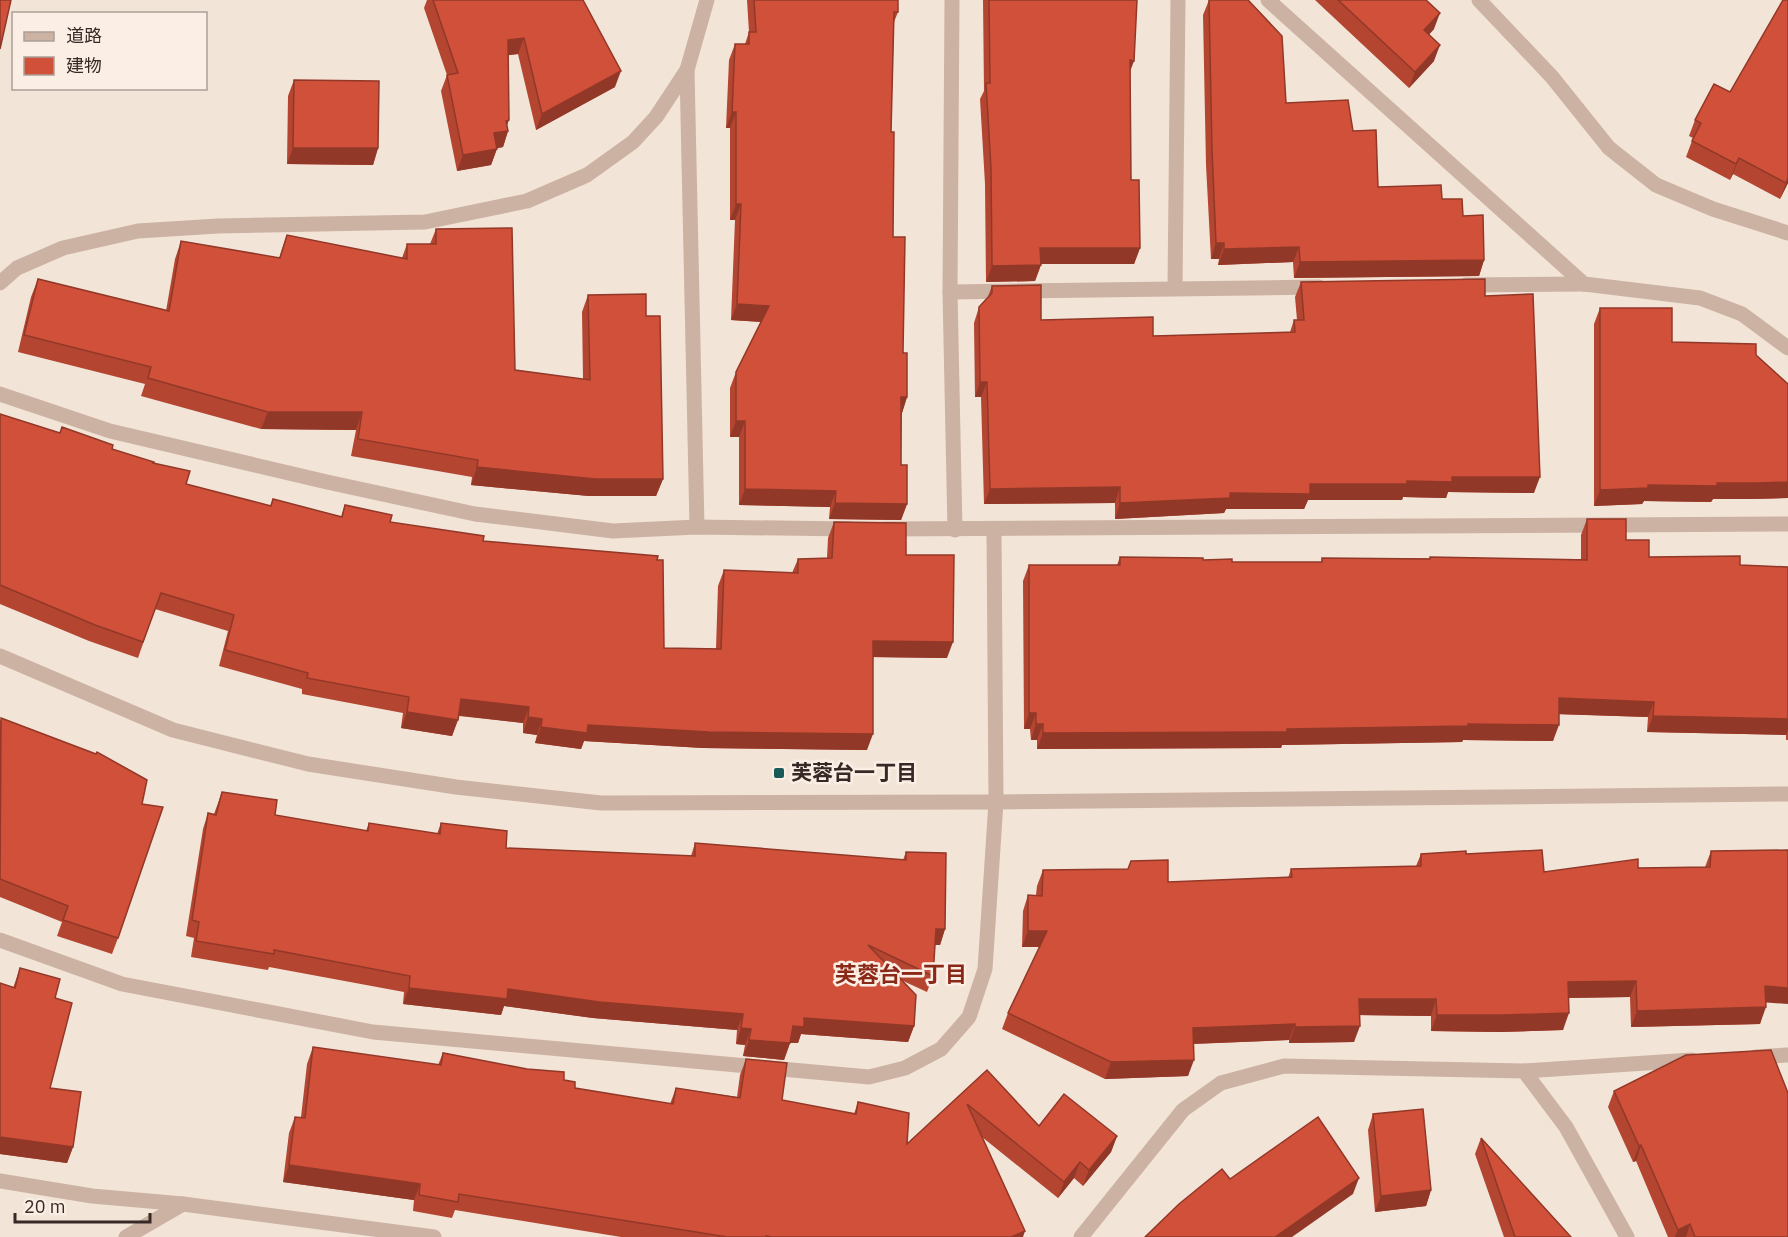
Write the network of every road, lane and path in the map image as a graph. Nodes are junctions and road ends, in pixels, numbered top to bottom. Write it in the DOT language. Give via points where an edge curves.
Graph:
graph roads {
  1 [pos="707,0"];
  2 [pos="952,0"];
  3 [pos="1178,0"];
  4 [pos="1268,0"];
  5 [pos="1479,0"];
  6 [pos="687,70"];
  7 [pos="1788,233"];
  8 [pos="0,283"];
  9 [pos="1584,284"];
  10 [pos="1456,285"];
  11 [pos="1339,286"];
  12 [pos="1175,288"];
  13 [pos="950,292"];
  14 [pos="1788,348"];
  15 [pos="0,394"];
  16 [pos="1788,524"];
  17 [pos="697,527"];
  18 [pos="955,530"];
  19 [pos="994,530"];
  20 [pos="0,656"];
  21 [pos="1788,794"];
  22 [pos="996,802"];
  23 [pos="0,940"];
  24 [pos="1788,1055"];
  25 [pos="1742,1058"];
  26 [pos="1708,1059"];
  27 [pos="1524,1071"];
  28 [pos="0,1181"];
  29 [pos="183,1204"];
  30 [pos="126,1237"];
  31 [pos="434,1237"];
  32 [pos="1081,1237"];
  33 [pos="1627,1237"];
  1 -- 6 [label="street"];
  2 -- 13 [label="street"];
  3 -- 12 [label="street"];
  4 -- 9 [label="street"];
  5 -- 7 [label="street" via="1552,77 1609,148 1656,185 1713,209"];
  6 -- 8 [label="street" via="656,117 633,142 587,175 527,201 425,222 138,231 63,248 17,268"];
  6 -- 17 [label="street"];
  9 -- 10 [label="street"];
  9 -- 14 [label="street" via="1700,298 1742,314"];
  11 -- 12 [label="street"];
  12 -- 13 [label="street"];
  13 -- 18 [label="street"];
  15 -- 17 [label="street" via="110,431 475,514 613,531"];
  16 -- 19 [label="street"];
  17 -- 18 [label="street"];
  18 -- 19 [label="street"];
  19 -- 22 [label="street"];
  20 -- 22 [label="street" via="173,730 308,764 444,785 601,803"];
  21 -- 22 [label="street"];
  22 -- 23 [label="street" via="985,969 969,1017 941,1049 905,1068 869,1077 373,1032 122,984"];
  24 -- 25 [label="street"];
  26 -- 27 [label="street"];
  27 -- 32 [label="street" via="1284,1066 1221,1083 1183,1110"];
  27 -- 33 [label="street" via="1566,1127"];
  28 -- 29 [label="street" via="92,1196"];
  29 -- 30 [label="street"];
  29 -- 31 [label="street"];
}
